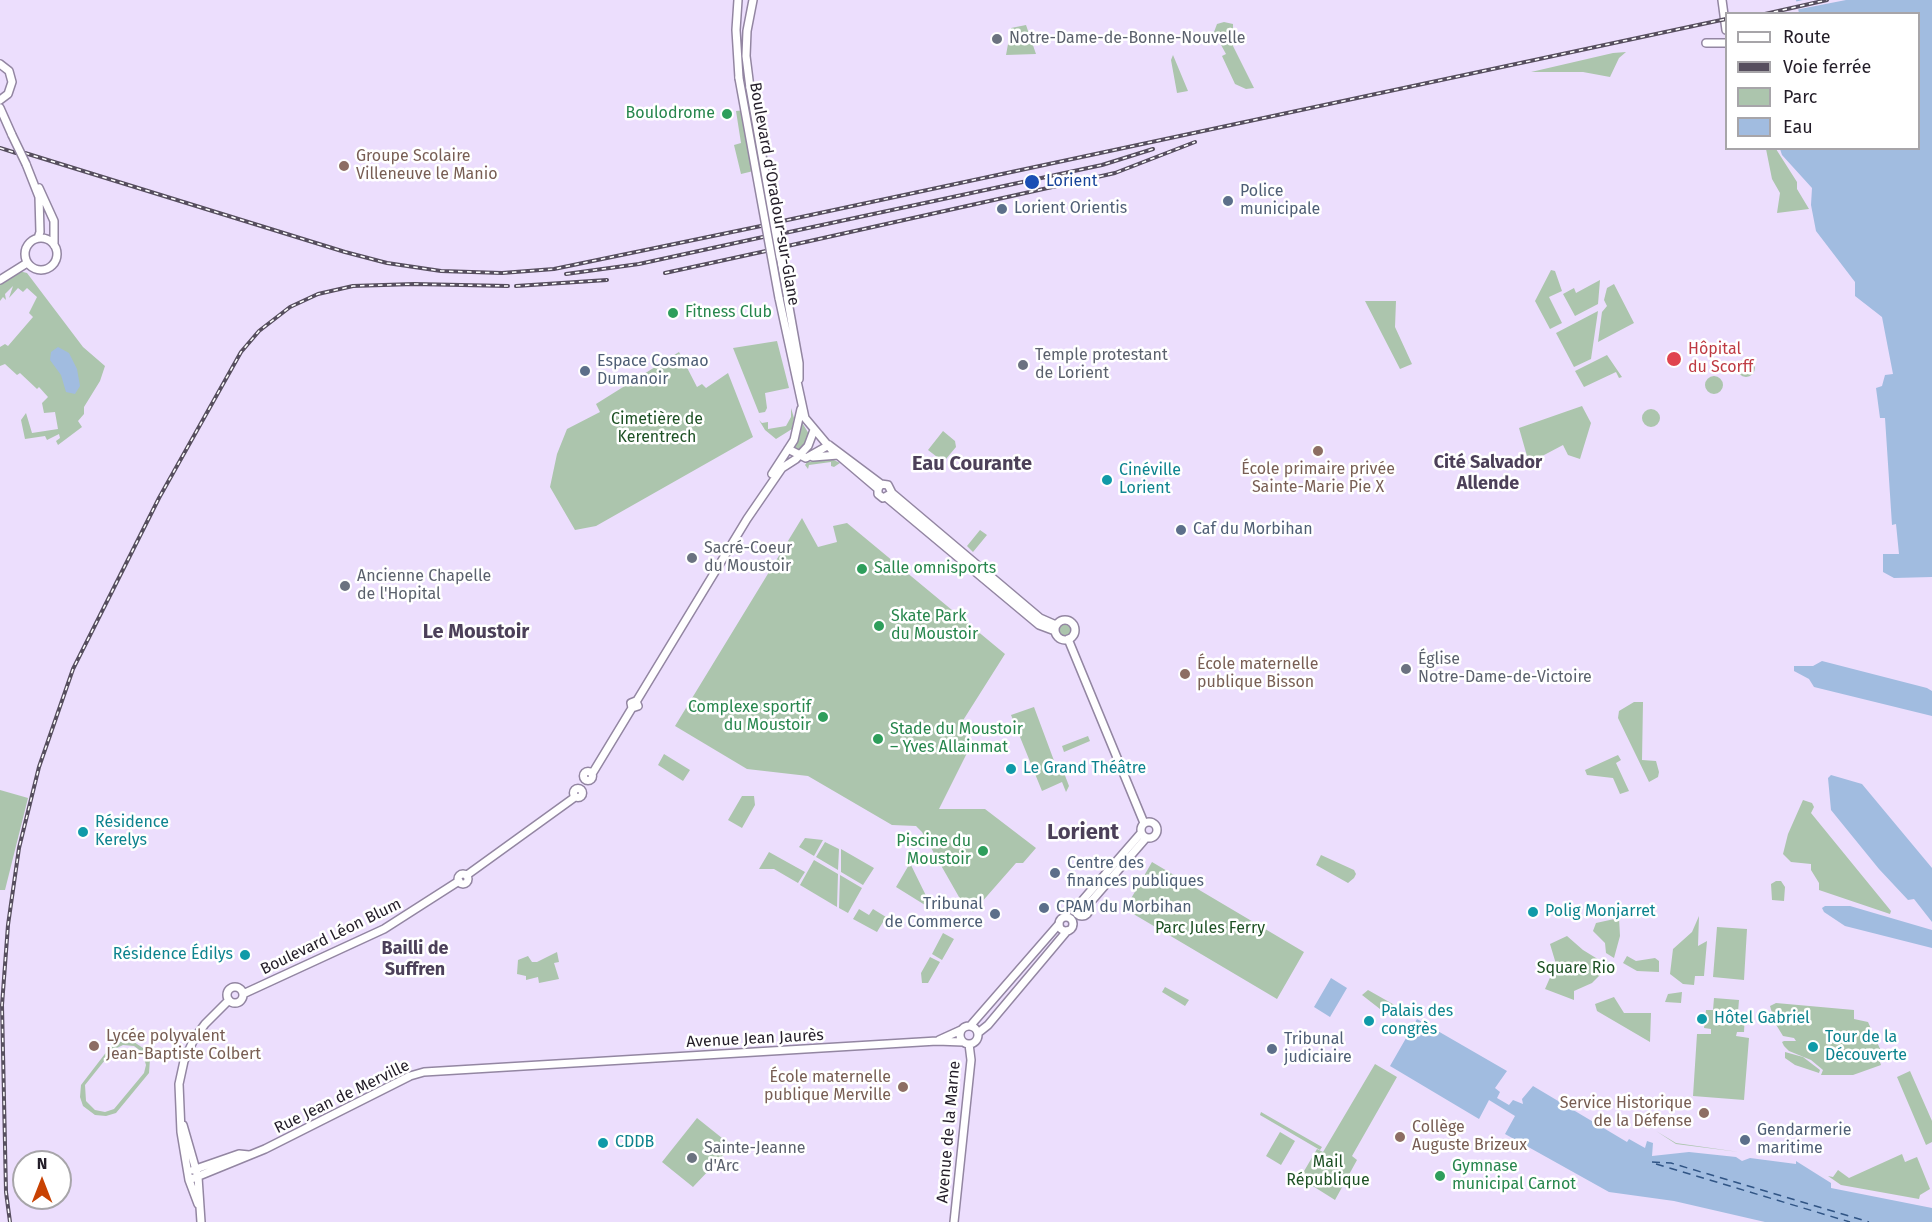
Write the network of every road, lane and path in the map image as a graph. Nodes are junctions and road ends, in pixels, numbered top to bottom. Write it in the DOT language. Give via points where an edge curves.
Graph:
graph roads {
  1 [pos="738,0"];
  2 [pos="753,0"];
  3 [pos="1722,0"];
  4 [pos="1725,28"];
  5 [pos="0,64"];
  6 [pos="0,100"];
  7 [pos="0,108"];
  8 [pos="32,176"];
  9 [pos="38,238"];
  10 [pos="54,244"];
  11 [pos="27,263"];
  12 [pos="0,280"];
  13 [pos="795,364"];
  14 [pos="801,404"];
  15 [pos="814,430"];
  16 [pos="829,445"];
  17 [pos="788,449"];
  18 [pos="838,456"];
  19 [pos="801,457"];
  20 [pos="880,487"];
  21 [pos="766,490"];
  22 [pos="890,495"];
  23 [pos="1056,628"];
  24 [pos="1068,639"];
  25 [pos="1143,824"];
  26 [pos="1143,836"];
  27 [pos="1084,903"];
  28 [pos="1074,909"];
  29 [pos="1080,915"];
  30 [pos="1066,918"];
  31 [pos="1059,924"];
  32 [pos="1073,924"];
  33 [pos="1067,931"];
  34 [pos="243,994"];
  35 [pos="229,1000"];
  36 [pos="971,1025"];
  37 [pos="961,1030"];
  38 [pos="978,1033"];
  39 [pos="937,1041"];
  40 [pos="966,1043"];
  41 [pos="575,1063"];
  42 [pos="251,1155"];
  43 [pos="192,1170"];
  44 [pos="198,1177"];
  45 [pos="189,1180"];
  46 [pos="198,1204"];
  47 [pos="201,1222"];
  48 [pos="954,1222"];
  1 -- 13 [label="main road, Boulevard d'Oradour-sur-Glane, bridge" via="739,78"];
  2 -- 13 [label="main road, Boulevard d'Oradour-sur-Glane, bridge" via="747,31 748,77"];
  3 -- 4 [label="main road"];
  5 -- 6 [label="main road" via="9,71 12,82 8,94"];
  7 -- 8 [label="main road, bridge"];
  8 -- 9 [label="main road" via="39,202"];
  8 -- 10 [label="main road" via="54,221"];
  9 -- 10 [label="main road"];
  9 -- 11 [label="main road" via="25,250"];
  10 -- 11 [label="main road" via="57,257 51,266 37,270"];
  11 -- 12 [label="main road"];
  13 -- 14 [label="main road, Boulevard d'Oradour-sur-Glane"];
  14 -- 15 [label="main road, Boulevard d'Oradour-sur-Glane"];
  14 -- 17 [label="main road, Boulevard Léon Blum" via="798,430"];
  15 -- 16 [label="main road, Boulevard d'Oradour-sur-Glane"];
  15 -- 19 [label="main road, Boulevard Léon Blum"];
  16 -- 18 [label="main road"];
  16 -- 19 [label="main road"];
  16 -- 20 [label="main road"];
  17 -- 19 [label="main road"];
  17 -- 21 [label="main road, Boulevard Léon Blum"];
  18 -- 19 [label="main road"];
  18 -- 20 [label="main road"];
  19 -- 21 [label="main road, Boulevard Léon Blum" via="782,468"];
  20 -- 22 [label="main road" via="890,486"];
  20 -- 22 [label="main road" via="879,496"];
  21 -- 34 [label="main road, Boulevard Léon Blum" via="577,793 467,875 460,875 459,882 384,929"];
  22 -- 23 [label="main road"];
  23 -- 24 [label="main road" via="1059,638"];
  23 -- 24 [label="main road" via="1065,620 1073,624 1074,633"];
  24 -- 25 [label="main road"];
  25 -- 26 [label="main road"];
  25 -- 26 [label="main road" via="1152,822 1157,828 1155,835"];
  26 -- 27 [label="main road"];
  27 -- 28 [label="main road"];
  27 -- 29 [label="main road" via="1087,913"];
  28 -- 29 [label="main road"];
  28 -- 30 [label="main road"];
  29 -- 32 [label="main road"];
  30 -- 31 [label="main road"];
  30 -- 32 [label="main road"];
  31 -- 33 [label="main road"];
  31 -- 36 [label="main road"];
  32 -- 33 [label="main road"];
  33 -- 38 [label="main road"];
  34 -- 35 [label="main road" via="237,1003"];
  34 -- 35 [label="main road" via="240,988 233,987 227,994"];
  35 -- 43 [label="main road" via="204,1024 184,1061 179,1084 181,1120"];
  36 -- 37 [label="main road"];
  36 -- 38 [label="main road"];
  37 -- 39 [label="main road, Avenue Jean Jaurès"];
  37 -- 40 [label="main road" via="960,1036"];
  38 -- 40 [label="main road" via="976,1041"];
  39 -- 40 [label="main road, Avenue Jean Jaurès"];
  39 -- 41 [label="main road, Avenue Jean Jaurès"];
  40 -- 48 [label="main road, Avenue de la Marne" via="971,1060"];
  41 -- 42 [label="main road, Rue Jean de Merville" via="424,1072"];
  42 -- 43 [label="main road" via="239,1154"];
  42 -- 44 [label="main road"];
  43 -- 44 [label="main road"];
  43 -- 45 [label="main road"];
  44 -- 45 [label="main road"];
  44 -- 46 [label="main road"];
  45 -- 46 [label="main road"];
  46 -- 47 [label="main road"];
}
